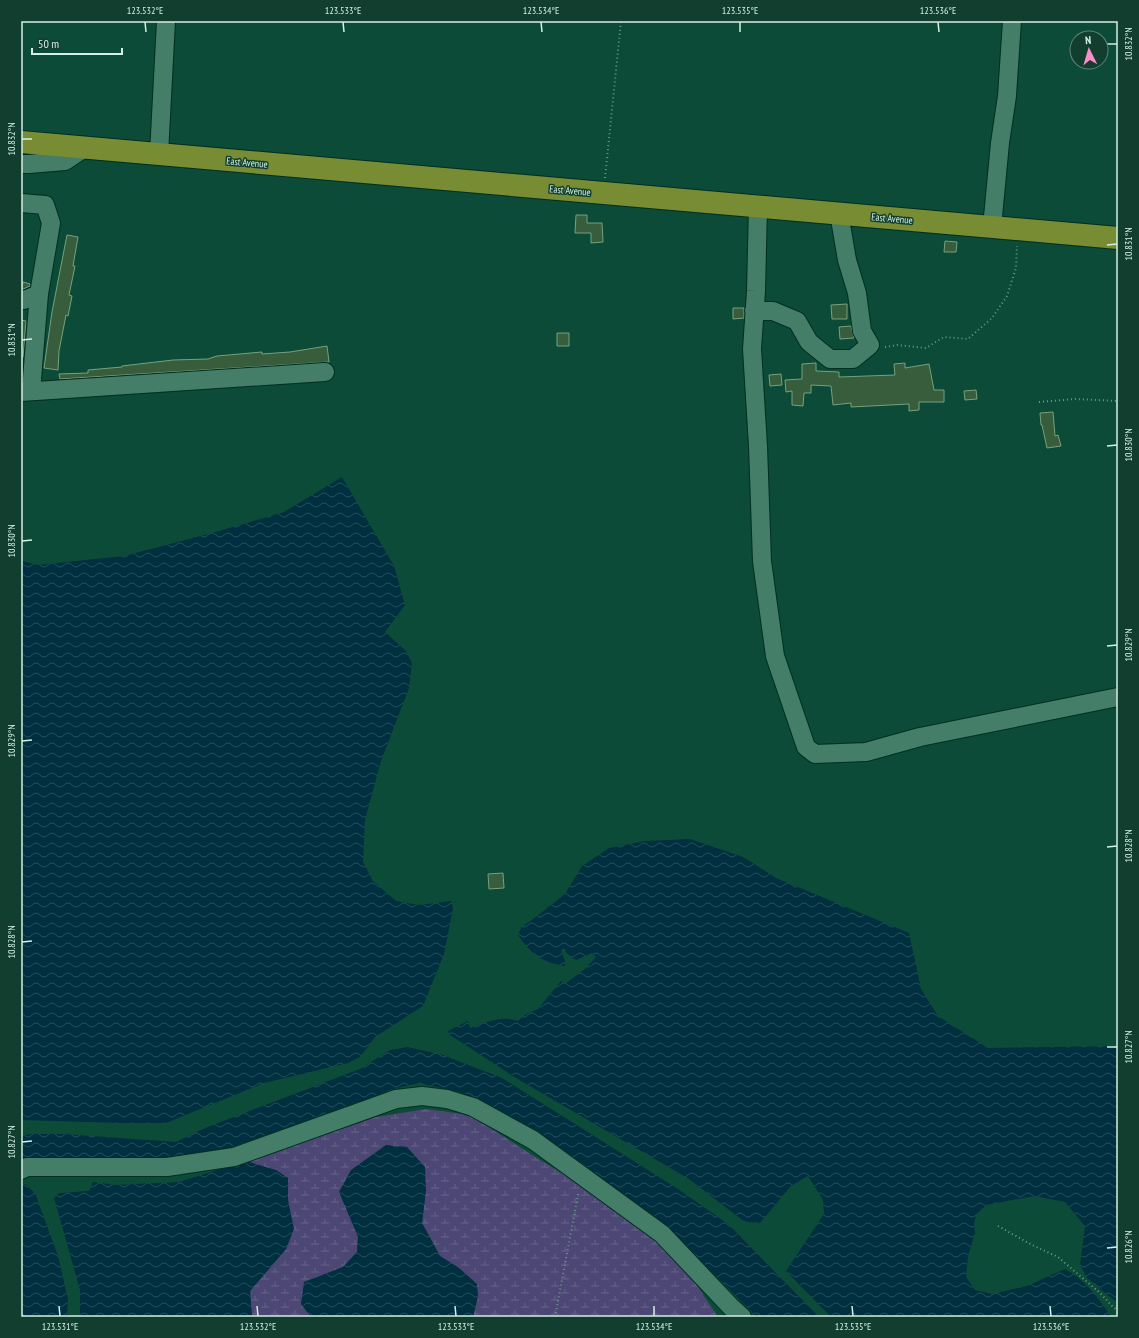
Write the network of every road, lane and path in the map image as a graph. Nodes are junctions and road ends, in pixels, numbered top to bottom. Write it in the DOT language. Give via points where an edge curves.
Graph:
graph roads {
  1 [pos="166,21"];
  2 [pos="621,21"];
  3 [pos="1012,21"];
  4 [pos="21,142"];
  5 [pos="86,148"];
  6 [pos="159,154"];
  7 [pos="21,164"];
  8 [pos="604,193"];
  9 [pos="21,203"];
  10 [pos="758,206"];
  11 [pos="838,213"];
  12 [pos="992,227"];
  13 [pos="1018,229"];
  14 [pos="1118,238"];
  15 [pos="39,294"];
  16 [pos="21,300"];
  17 [pos="754,311"];
  18 [pos="870,345"];
  19 [pos="325,372"];
  20 [pos="26,392"];
  21 [pos="1118,401"];
  22 [pos="1039,402"];
  23 [pos="1118,697"];
  24 [pos="21,1170"];
  25 [pos="590,1181"];
  26 [pos="998,1226"];
  27 [pos="1118,1310"];
  28 [pos="555,1317"];
  29 [pos="742,1317"];
  1 -- 6 [label="street"];
  2 -- 8 [label="path"];
  3 -- 12 [label="street" via="1007,96"];
  4 -- 5 [label="main road, East Avenue"];
  5 -- 6 [label="main road, East Avenue"];
  5 -- 7 [label="street" via="65,161"];
  6 -- 8 [label="main road, East Avenue"];
  8 -- 10 [label="main road, East Avenue"];
  9 -- 15 [label="street" via="46,205 51,223"];
  10 -- 11 [label="main road, East Avenue"];
  10 -- 17 [label="street"];
  11 -- 12 [label="main road, East Avenue"];
  11 -- 18 [label="street" via="847,260 857,293 862,331"];
  12 -- 13 [label="main road, East Avenue"];
  13 -- 14 [label="main road, East Avenue"];
  13 -- 18 [label="path" via="1016,268 1007,296 992,318 968,339 944,336 926,348 897,345 872,348"];
  15 -- 16 [label="street"];
  15 -- 20 [label="street"];
  17 -- 18 [label="street" via="773,311 797,321 809,342 830,359 853,359"];
  17 -- 23 [label="street" via="752,348 762,561 775,656 806,747 815,754 866,752 920,737"];
  19 -- 20 [label="street"];
  21 -- 22 [label="path" via="1075,399"];
  24 -- 25 [label="street" via="27,1167 167,1167 234,1157 396,1099 422,1096 447,1099 473,1107 533,1140"];
  25 -- 28 [label="path" via="578,1195"];
  25 -- 29 [label="street" via="662,1234"];
  26 -- 27 [label="path" via="1058,1256"];
}
